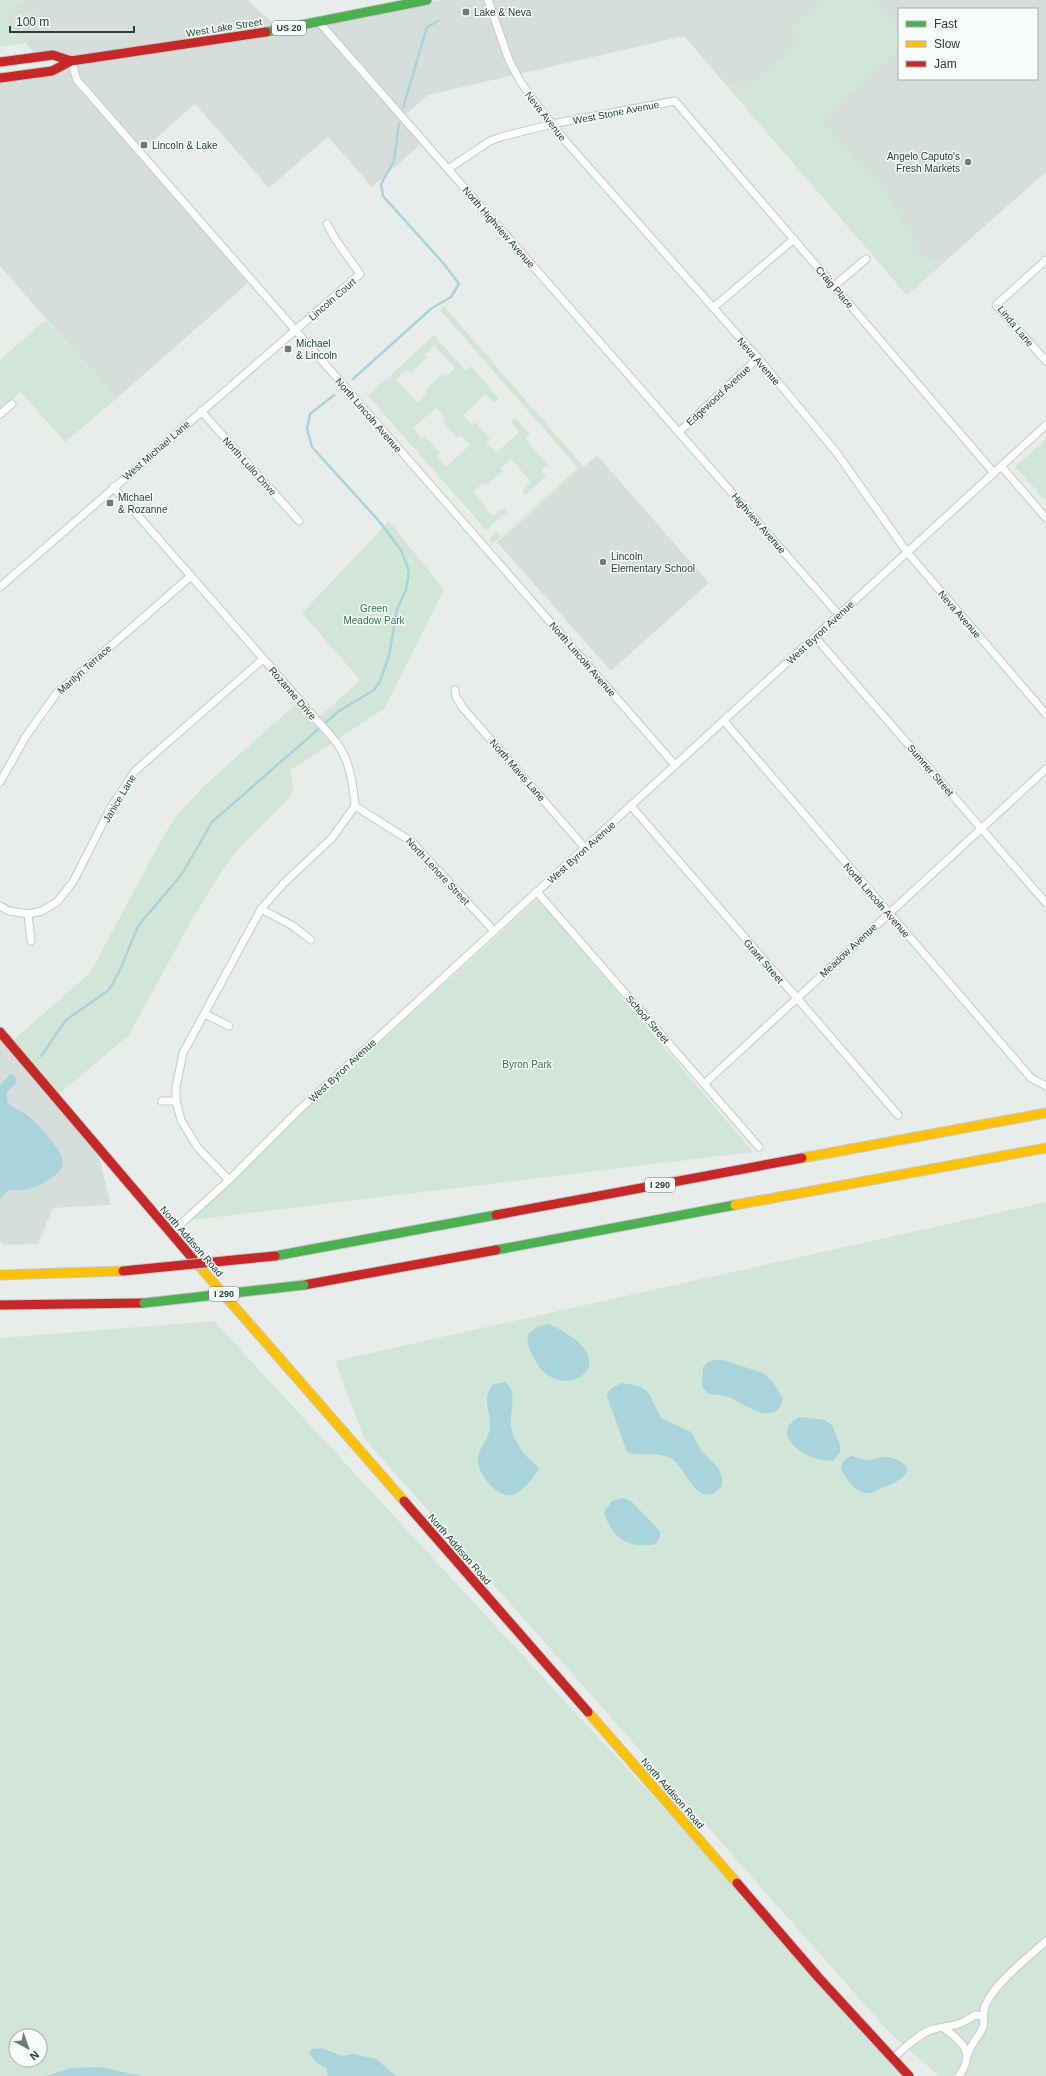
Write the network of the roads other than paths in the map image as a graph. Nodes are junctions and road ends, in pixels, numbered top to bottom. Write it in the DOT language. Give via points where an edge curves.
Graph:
graph roads {
  1 [pos="427,0"];
  2 [pos="488,0"];
  3 [pos="319,22"];
  4 [pos="71,61"];
  5 [pos="0,62"];
  6 [pos="0,78"];
  7 [pos="675,101"];
  8 [pos="552,124"];
  9 [pos="448,168"];
  10 [pos="327,224"];
  11 [pos="794,239"];
  12 [pos="866,259"];
  13 [pos="1046,260"];
  14 [pos="834,286"];
  15 [pos="713,308"];
  16 [pos="294,331"];
  17 [pos="758,358"];
  18 [pos="1046,361"];
  19 [pos="12,404"];
  20 [pos="201,411"];
  21 [pos="0,414"];
  22 [pos="1046,425"];
  23 [pos="678,432"];
  24 [pos="1001,466"];
  25 [pos="994,473"];
  26 [pos="113,487"];
  27 [pos="1046,518"];
  28 [pos="298,521"];
  29 [pos="908,552"];
  30 [pos="191,576"];
  31 [pos="0,587"];
  32 [pos="839,615"];
  33 [pos="815,636"];
  34 [pos="264,659"];
  35 [pos="455,690"];
  36 [pos="1046,714"];
  37 [pos="724,720"];
  38 [pos="675,765"];
  39 [pos="1046,769"];
  40 [pos="0,782"];
  41 [pos="355,806"];
  42 [pos="632,807"];
  43 [pos="980,828"];
  44 [pos="585,848"];
  45 [pos="537,892"];
  46 [pos="1046,903"];
  47 [pos="0,906"];
  48 [pos="261,909"];
  49 [pos="888,913"];
  50 [pos="28,914"];
  51 [pos="494,931"];
  52 [pos="311,940"];
  53 [pos="31,941"];
  54 [pos="797,999"];
  55 [pos="205,1014"];
  56 [pos="228,1026"];
  57 [pos="0,1032"];
  58 [pos="704,1084"];
  59 [pos="1046,1086"];
  60 [pos="162,1101"];
  61 [pos="176,1101"];
  62 [pos="1046,1113"];
  63 [pos="898,1115"];
  64 [pos="759,1147"];
  65 [pos="1046,1148"];
  66 [pos="229,1180"];
  67 [pos="171,1233"];
  68 [pos="0,1275"];
  69 [pos="0,1305"];
  70 [pos="1046,1941"];
  71 [pos="983,2016"];
  72 [pos="945,2029"];
  73 [pos="968,2054"];
  74 [pos="892,2059"];
  75 [pos="909,2076"];
  76 [pos="959,2076"];
  1 -- 3 [label="main road, West Lake Street / US 20"];
  2 -- 8 [label="street, Neva Avenue" via="509,60 520,81"];
  3 -- 4 [label="main road, West Lake Street / US 20"];
  3 -- 9 [label="street, North Highview Avenue"];
  4 -- 5 [label="main road, West Lake Street / US 20" via="54,56"];
  4 -- 6 [label="main road, West Lake Street / US 20" via="52,71"];
  4 -- 16 [label="street, North Lincoln Avenue" via="77,80"];
  7 -- 8 [label="street, West Stone Avenue"];
  7 -- 11 [label="street, Craig Place"];
  8 -- 9 [label="street, West Stone Avenue" via="490,141"];
  8 -- 15 [label="street, Neva Avenue"];
  9 -- 23 [label="street, North Highview Avenue"];
  10 -- 16 [label="street, Lincoln Court" via="360,274"];
  11 -- 14 [label="street, Craig Place"];
  11 -- 15 [label="street"];
  12 -- 14 [label="street"];
  13 -- 18 [label="street, Linda Lane" via="996,305"];
  14 -- 25 [label="street, Craig Place"];
  15 -- 17 [label="street, Neva Avenue"];
  16 -- 20 [label="street, West Michael Lane"];
  16 -- 38 [label="street, North Lincoln Avenue"];
  17 -- 23 [label="street, Edgewood Avenue"];
  17 -- 29 [label="street, Neva Avenue" via="836,452"];
  19 -- 21 [label="street"];
  20 -- 26 [label="street, West Michael Lane"];
  20 -- 28 [label="street, North Lullo Drive"];
  22 -- 24 [label="street"];
  23 -- 32 [label="street, Highview Avenue"];
  24 -- 25 [label="street, West Byron Avenue"];
  24 -- 27 [label="street"];
  25 -- 29 [label="street, West Byron Avenue"];
  26 -- 30 [label="street, Rozanne Drive"];
  26 -- 31 [label="street, West Michael Lane"];
  29 -- 32 [label="street, West Byron Avenue"];
  29 -- 36 [label="street, Neva Avenue"];
  30 -- 34 [label="street, Rozanne Drive"];
  30 -- 40 [label="street, Marilyn Terrace" via="56,694 26,736"];
  32 -- 33 [label="street, West Byron Avenue"];
  33 -- 37 [label="street, West Byron Avenue"];
  33 -- 43 [label="street, Sumner Street"];
  34 -- 41 [label="street, Rozanne Drive" via="343,752 349,764"];
  34 -- 50 [label="street, Janice Lane" via="135,771 110,809 67,891 57,902 42,911"];
  35 -- 44 [label="street, North Mavis Lane" via="463,708"];
  37 -- 38 [label="street, West Byron Avenue"];
  37 -- 49 [label="street, North Lincoln Avenue"];
  38 -- 42 [label="street, West Byron Avenue"];
  39 -- 43 [label="street, Meadow Avenue"];
  41 -- 48 [label="street" via="332,838 284,883"];
  41 -- 51 [label="street, North Lenore Street" via="412,842"];
  42 -- 44 [label="street, West Byron Avenue"];
  42 -- 54 [label="street, Grant Street"];
  43 -- 46 [label="street, Sumner Street"];
  43 -- 49 [label="street, Meadow Avenue"];
  44 -- 45 [label="street, West Byron Avenue"];
  45 -- 51 [label="street, West Byron Avenue"];
  45 -- 58 [label="street, School Street"];
  47 -- 50 [label="street, Janice Lane" via="9,911"];
  48 -- 52 [label="street" via="293,926"];
  48 -- 55 [label="street"];
  49 -- 54 [label="street, Meadow Avenue"];
  49 -- 59 [label="street, North Lincoln Avenue" via="1031,1078"];
  50 -- 53 [label="street"];
  51 -- 66 [label="street, West Byron Avenue" via="299,1110"];
  54 -- 58 [label="street, Meadow Avenue"];
  54 -- 63 [label="street, Grant Street"];
  55 -- 56 [label="street"];
  55 -- 61 [label="street" via="183,1053 178,1070"];
  57 -- 67 [label="main road, North Addison Road"];
  58 -- 64 [label="street, School Street"];
  60 -- 61 [label="street"];
  61 -- 66 [label="street" via="181,1120 189,1134"];
  62 -- 68 [label="main road, I 290, bridge" via="275,1256 123,1271"];
  65 -- 69 [label="main road, I 290, bridge" via="304,1285 144,1303"];
  66 -- 67 [label="street, West Byron Avenue"];
  67 -- 74 [label="main road, North Addison Road"];
  70 -- 71 [label="street" via="996,1988 984,2008"];
  71 -- 72 [label="street" via="975,2015 960,2025"];
  71 -- 73 [label="street" via="982,2030 972,2042"];
  72 -- 73 [label="street" via="962,2043"];
  72 -- 74 [label="street" via="933,2030 920,2037"];
  73 -- 76 [label="street"];
  74 -- 75 [label="main road, North Addison Road"];
}
